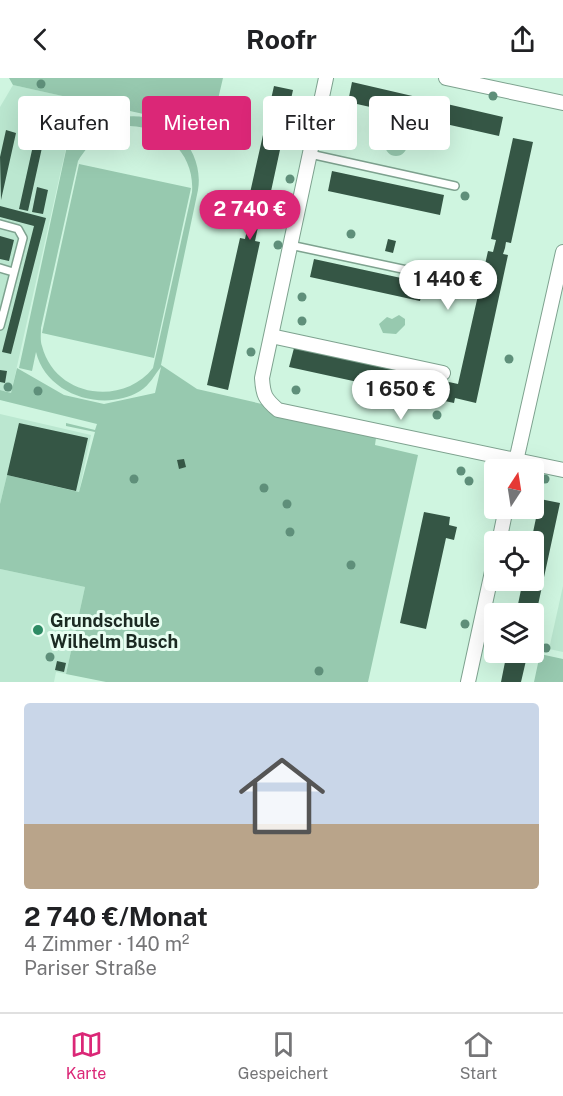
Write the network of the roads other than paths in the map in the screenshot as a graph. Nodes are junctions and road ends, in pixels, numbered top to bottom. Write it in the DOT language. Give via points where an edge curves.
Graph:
graph roads {
  1 [pos="326,78"];
  2 [pos="446,78"];
  3 [pos="563,103"];
  4 [pos="310,154"];
  5 [pos="455,186"];
  6 [pos="0,224"];
  7 [pos="290,245"];
  8 [pos="563,252"];
  9 [pos="0,268"];
  10 [pos="13,272"];
  11 [pos="435,276"];
  12 [pos="1,315"];
  13 [pos="0,326"];
  14 [pos="271,336"];
  15 [pos="443,373"];
  16 [pos="489,459"];
  17 [pos="516,459"];
  18 [pos="544,468"];
  19 [pos="563,470"];
  20 [pos="488,591"];
  21 [pos="468,682"];
  1 -- 4 [label="street"];
  2 -- 3 [label="street"];
  4 -- 5 [label="lane"];
  4 -- 7 [label="street"];
  6 -- 10 [label="lane" via="18,229 23,238"];
  7 -- 11 [label="lane"];
  7 -- 14 [label="street"];
  8 -- 17 [label="street"];
  9 -- 10 [label="lane"];
  10 -- 12 [label="lane"];
  12 -- 13 [label="lane"];
  14 -- 15 [label="street"];
  14 -- 16 [label="street" via="262,378 263,393 278,411"];
  18 -- 19 [label="street"];
  20 -- 21 [label="street"];
}
